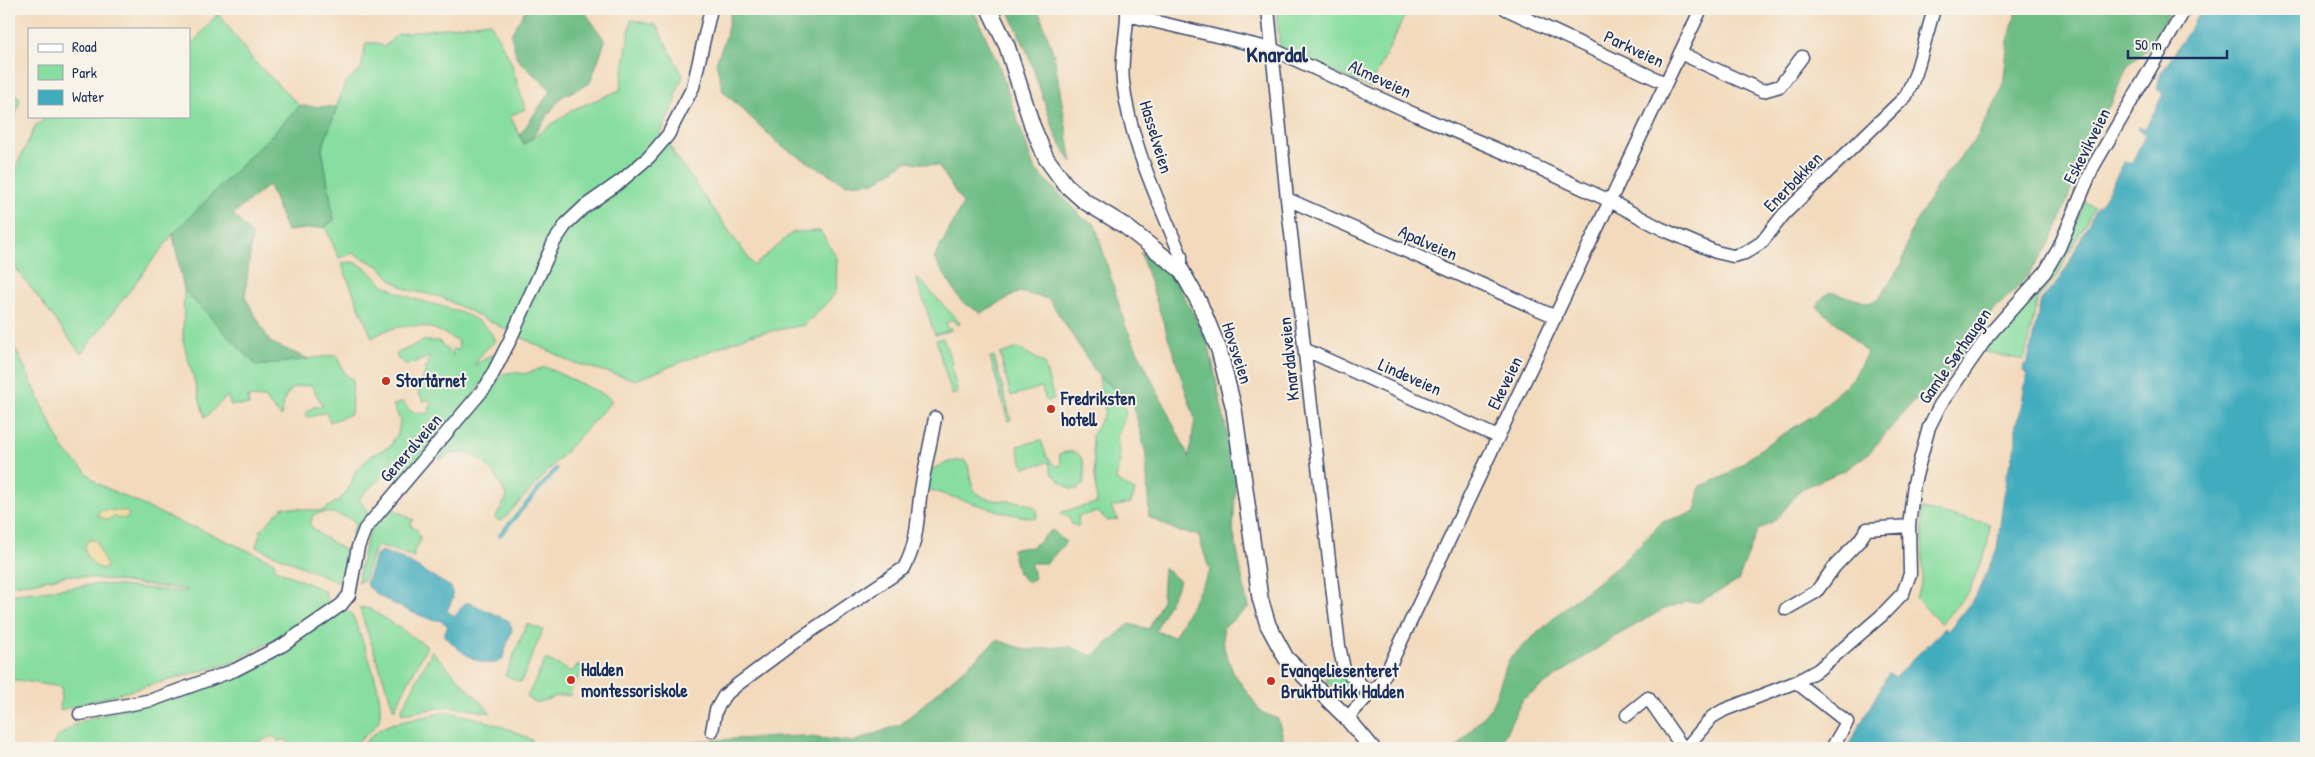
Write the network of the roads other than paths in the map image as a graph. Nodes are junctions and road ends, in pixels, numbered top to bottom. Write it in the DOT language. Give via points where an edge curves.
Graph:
graph roads {
  1 [pos="711,9"];
  2 [pos="989,9"];
  3 [pos="1268,9"];
  4 [pos="1506,9"];
  5 [pos="1701,9"];
  6 [pos="1934,9"];
  7 [pos="2185,9"];
  8 [pos="1127,12"];
  9 [pos="1272,49"];
  10 [pos="1680,53"];
  11 [pos="1802,57"];
  12 [pos="1665,83"];
  13 [pos="1287,199"];
  14 [pos="1610,201"];
  15 [pos="1180,270"];
  16 [pos="2020,299"];
  17 [pos="1556,317"];
  18 [pos="1306,350"];
  19 [pos="935,418"];
  20 [pos="1498,437"];
  21 [pos="1909,526"];
  22 [pos="1786,609"];
  23 [pos="1796,682"];
  24 [pos="1370,693"];
  25 [pos="80,714"];
  26 [pos="1627,715"];
  27 [pos="1347,718"];
  28 [pos="712,731"];
  29 [pos="1372,748"];
  30 [pos="1685,748"];
  31 [pos="1832,748"];
  1 -- 25 [label="street, Generalveien" via="693,87 668,135 649,157 567,223 554,242 487,385 365,529 358,547 349,595 341,605 283,646 235,670 152,700"];
  2 -- 15 [label="street, Hovsveien" via="1007,46 1046,158 1065,184"];
  3 -- 9 [label="street, Knardalveien"];
  4 -- 12 [label="street, Parkveien"];
  5 -- 10 [label="street, Ekeveien"];
  6 -- 14 [label="street, Enerbakken" via="1906,96 1745,254 1733,256 1716,252 1662,229"];
  7 -- 16 [label="street, Eskevikveien" via="2097,159 2059,248 2045,272"];
  8 -- 9 [label="street, Almeveien"];
  8 -- 15 [label="street, Hasselveien" via="1123,79 1128,113 1137,147 1181,256"];
  9 -- 13 [label="street, Knardalveien"];
  9 -- 14 [label="street, Almeveien"];
  10 -- 11 [label="street" via="1763,92 1780,86"];
  10 -- 12 [label="street, Ekeveien"];
  12 -- 14 [label="street, Ekeveien"];
  13 -- 17 [label="street, Apalveien"];
  13 -- 18 [label="street, Knardalveien"];
  14 -- 17 [label="street, Ekeveien"];
  15 -- 27 [label="street, Hovsveien" via="1199,302 1226,371 1242,457 1260,598 1268,625 1286,658"];
  16 -- 21 [label="street, Gamle Sørhaugen" via="1988,336 1940,405 1929,427 1914,483"];
  17 -- 20 [label="street, Ekeveien"];
  18 -- 20 [label="street, Lindeveien"];
  18 -- 24 [label="street, Knardalveien" via="1342,662 1344,669"];
  19 -- 28 [label="street" via="916,538 904,568 736,685 716,710"];
  20 -- 24 [label="street, Ekeveien" via="1389,667"];
  21 -- 22 [label="street" via="1867,529 1816,592"];
  21 -- 23 [label="street, Gamle Sørhaugen" via="1910,574 1903,593 1839,654"];
  23 -- 30 [label="street, Gamle Sørhaugen" via="1712,717"];
  23 -- 31 [label="street" via="1847,722"];
  24 -- 27 [label="street, Ekeveien"];
  26 -- 30 [label="street" via="1648,698"];
  27 -- 29 [label="street, Hovsveien"];
}
